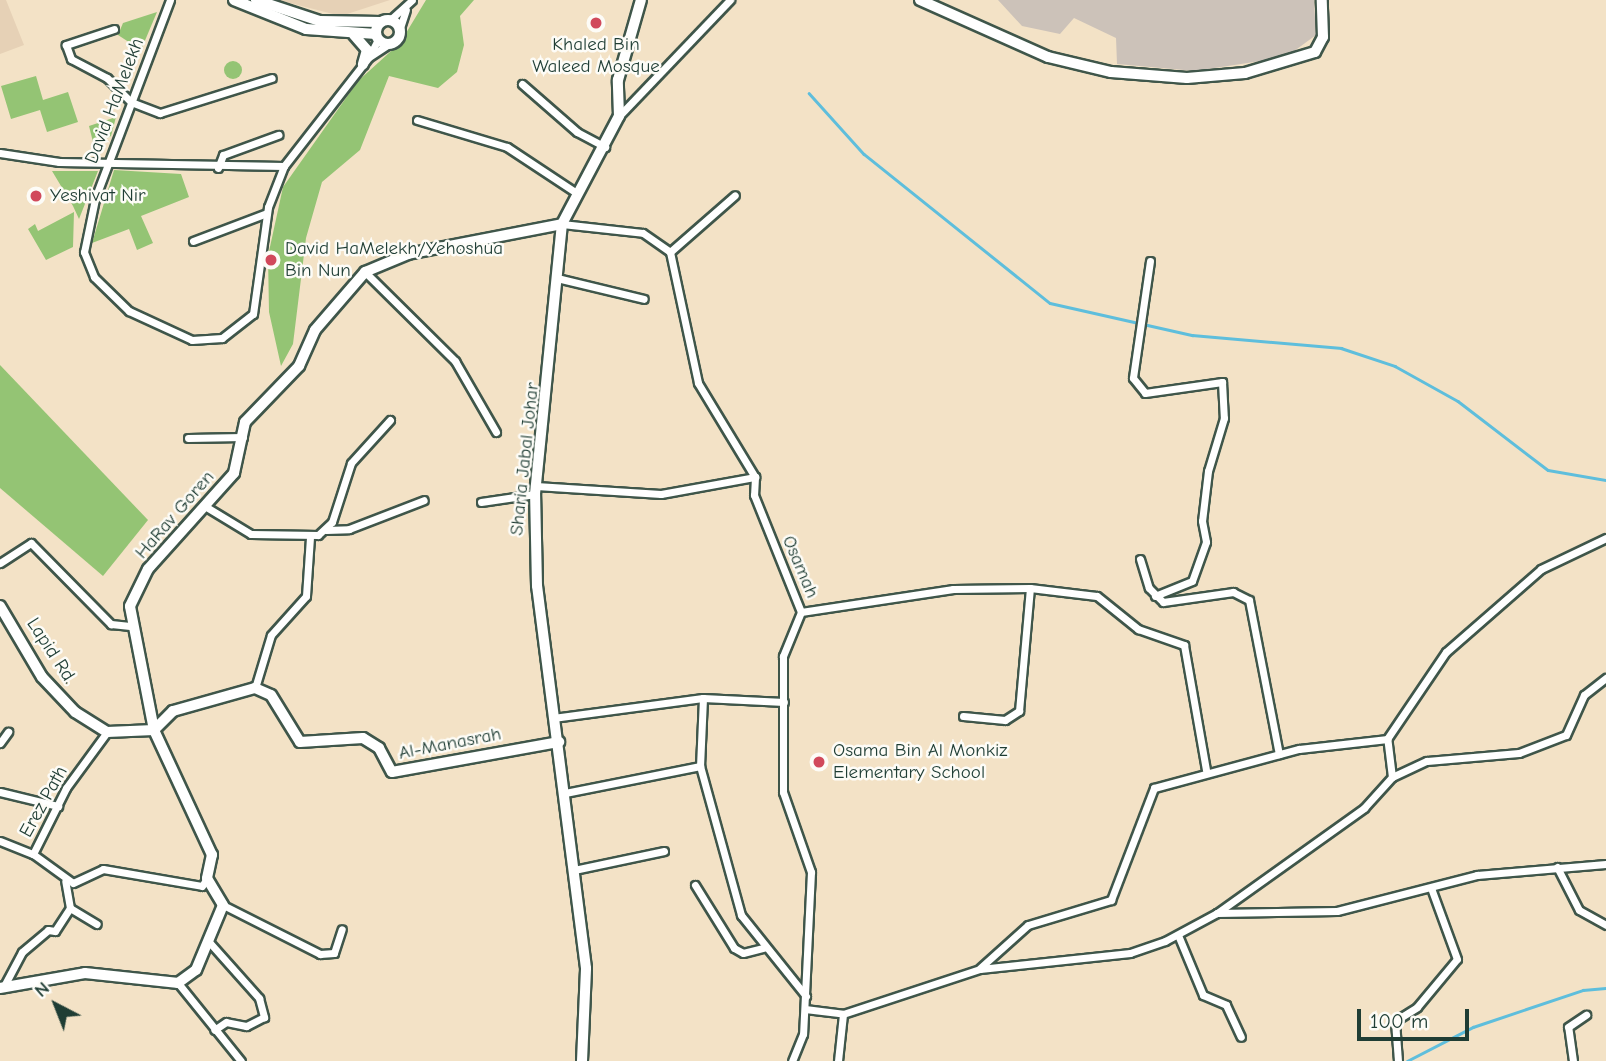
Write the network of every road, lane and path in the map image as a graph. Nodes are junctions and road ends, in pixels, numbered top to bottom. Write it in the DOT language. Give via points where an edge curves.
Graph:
graph roads {
  1 [pos="170,0"];
  2 [pos="234,0"];
  3 [pos="256,0"];
  4 [pos="641,0"];
  5 [pos="730,0"];
  6 [pos="920,0"];
  7 [pos="1322,0"];
  8 [pos="410,3"];
  9 [pos="935,3"];
  10 [pos="386,21"];
  11 [pos="400,28"];
  12 [pos="114,29"];
  13 [pos="346,33"];
  14 [pos="377,37"];
  15 [pos="389,44"];
  16 [pos="366,60"];
  17 [pos="272,78"];
  18 [pos="522,83"];
  19 [pos="131,102"];
  20 [pos="619,116"];
  21 [pos="417,120"];
  22 [pos="278,135"];
  23 [pos="606,148"];
  24 [pos="0,153"];
  25 [pos="110,163"];
  26 [pos="284,166"];
  27 [pos="218,167"];
  28 [pos="578,194"];
  29 [pos="735,195"];
  30 [pos="267,213"];
  31 [pos="562,224"];
  32 [pos="193,241"];
  33 [pos="670,252"];
  34 [pos="1150,261"];
  35 [pos="365,272"];
  36 [pos="561,279"];
  37 [pos="644,299"];
  38 [pos="390,420"];
  39 [pos="496,432"];
  40 [pos="243,437"];
  41 [pos="188,438"];
  42 [pos="755,477"];
  43 [pos="536,490"];
  44 [pos="424,500"];
  45 [pos="481,502"];
  46 [pos="208,508"];
  47 [pos="326,530"];
  48 [pos="310,538"];
  49 [pos="1606,538"];
  50 [pos="1140,559"];
  51 [pos="0,563"];
  52 [pos="1030,588"];
  53 [pos="1155,596"];
  54 [pos="0,606"];
  55 [pos="801,612"];
  56 [pos="130,625"];
  57 [pos="1606,678"];
  58 [pos="256,688"];
  59 [pos="785,694"];
  60 [pos="703,698"];
  61 [pos="963,716"];
  62 [pos="554,718"];
  63 [pos="154,730"];
  64 [pos="8,732"];
  65 [pos="107,732"];
  66 [pos="1387,739"];
  67 [pos="559,742"];
  68 [pos="0,743"];
  69 [pos="1279,754"];
  70 [pos="700,766"];
  71 [pos="1206,770"];
  72 [pos="1392,777"];
  73 [pos="0,792"];
  74 [pos="565,793"];
  75 [pos="58,806"];
  76 [pos="0,841"];
  77 [pos="664,851"];
  78 [pos="33,854"];
  79 [pos="1606,864"];
  80 [pos="1557,867"];
  81 [pos="574,870"];
  82 [pos="208,878"];
  83 [pos="65,881"];
  84 [pos="695,885"];
  85 [pos="1431,888"];
  86 [pos="223,905"];
  87 [pos="70,908"];
  88 [pos="1217,913"];
  89 [pos="97,924"];
  90 [pos="1606,925"];
  91 [pos="342,929"];
  92 [pos="1178,934"];
  93 [pos="210,943"];
  94 [pos="763,948"];
  95 [pos="980,969"];
  96 [pos="178,983"];
  97 [pos="2,987"];
  98 [pos="806,996"];
  99 [pos="805,1009"];
  100 [pos="843,1014"];
  101 [pos="1586,1015"];
  102 [pos="214,1030"];
  103 [pos="1241,1037"];
  104 [pos="242,1061"];
  105 [pos="582,1061"];
  106 [pos="792,1061"];
  107 [pos="838,1061"];
  108 [pos="1398,1061"];
  109 [pos="1573,1061"];
  1 -- 19 [label="street, David HaMelekh"];
  2 -- 13 [label="street" via="295,26"];
  3 -- 10 [label="street" via="320,21"];
  4 -- 20 [label="street, Sharia Jabal Johar" via="618,80"];
  5 -- 20 [label="street"];
  6 -- 9 [label="street"];
  7 -- 9 [label="street" via="1323,37 1315,52 1256,70 1187,78 1111,72 1048,57"];
  8 -- 10 [label="street"];
  8 -- 11 [label="street"];
  10 -- 11 [label="street"];
  10 -- 14 [label="street"];
  11 -- 15 [label="street" via="398,39"];
  12 -- 19 [label="street" via="66,45 75,63 95,69"];
  13 -- 14 [label="street"];
  13 -- 16 [label="street" via="364,44"];
  14 -- 15 [label="street"];
  14 -- 16 [label="street, David HaMelekh"];
  15 -- 16 [label="street, David HaMelekh"];
  16 -- 26 [label="street, David HaMelekh"];
  17 -- 19 [label="street" via="175,113"];
  18 -- 23 [label="street" via="577,132"];
  19 -- 25 [label="street, David HaMelekh"];
  20 -- 23 [label="street, Sharia Jabal Johar"];
  21 -- 28 [label="street" via="507,147"];
  22 -- 27 [label="street" via="223,155"];
  23 -- 28 [label="street, Sharia Jabal Johar"];
  24 -- 25 [label="street"];
  25 -- 27 [label="street"];
  25 -- 30 [label="street, David HaMelekh" via="87,225 89,267 129,311 182,337 222,338 253,314"];
  26 -- 27 [label="street"];
  26 -- 30 [label="street, David HaMelekh"];
  28 -- 31 [label="street, Sharia Jabal Johar"];
  29 -- 33 [label="street"];
  30 -- 32 [label="street"];
  31 -- 33 [label="street" via="643,233"];
  31 -- 35 [label="street, HaRav Goren" via="408,254"];
  31 -- 36 [label="street, Sharia Jabal Johar"];
  33 -- 42 [label="street, Osamah" via="698,383"];
  34 -- 53 [label="street" via="1133,378 1145,393 1222,382 1224,418 1208,471 1202,521 1206,542 1192,581"];
  35 -- 39 [label="street" via="455,361"];
  35 -- 40 [label="street, HaRav Goren" via="315,330 299,366 244,422"];
  36 -- 37 [label="street"];
  36 -- 43 [label="street, Sharia Jabal Johar"];
  38 -- 47 [label="street" via="351,463"];
  40 -- 41 [label="street"];
  40 -- 46 [label="street, HaRav Goren" via="234,474"];
  42 -- 43 [label="street" via="661,494"];
  42 -- 55 [label="street, Osamah" via="754,495"];
  43 -- 45 [label="street"];
  43 -- 62 [label="street, Sharia Jabal Johar" via="533,548"];
  44 -- 47 [label="street" via="349,529"];
  46 -- 48 [label="street" via="251,534"];
  46 -- 56 [label="street, HaRav Goren" via="148,569 130,606"];
  47 -- 48 [label="street"];
  48 -- 58 [label="street" via="306,596 271,635"];
  49 -- 66 [label="street" via="1541,569 1456,642"];
  50 -- 53 [label="street"];
  51 -- 56 [label="street" via="31,543 111,624"];
  52 -- 55 [label="street" via="953,589"];
  52 -- 61 [label="street" via="1019,711 1005,720"];
  52 -- 71 [label="street" via="1097,597 1138,629 1182,643"];
  53 -- 69 [label="street" via="1173,604 1233,592 1247,598"];
  54 -- 65 [label="street, Lapid Rd." via="57,695"];
  55 -- 59 [label="street, Osamah" via="784,650"];
  56 -- 63 [label="street, HaRav Goren"];
  57 -- 72 [label="street" via="1584,695 1562,737 1519,753 1427,761"];
  58 -- 63 [label="street" via="173,711"];
  58 -- 67 [label="street, Al-Manasrah" via="271,695 299,742 363,738 379,748 392,772"];
  59 -- 60 [label="street" via="784,705"];
  59 -- 98 [label="street, Osamah" via="784,802 811,872"];
  60 -- 62 [label="street"];
  60 -- 70 [label="street"];
  62 -- 67 [label="street, Sharia Jabal Johar"];
  63 -- 65 [label="street"];
  63 -- 82 [label="street, HaRav Goren" via="212,855"];
  64 -- 68 [label="street"];
  65 -- 75 [label="street, Erez Path"];
  66 -- 69 [label="street"];
  66 -- 72 [label="street"];
  67 -- 74 [label="street, Sharia Jabal Johar"];
  69 -- 71 [label="street"];
  70 -- 74 [label="street"];
  70 -- 94 [label="street" via="741,915"];
  71 -- 95 [label="street" via="1154,788 1109,901 1028,925"];
  72 -- 88 [label="street" via="1364,808"];
  73 -- 75 [label="street"];
  74 -- 81 [label="street, Sharia Jabal Johar"];
  75 -- 78 [label="street, Erez Path"];
  76 -- 78 [label="street"];
  77 -- 81 [label="street"];
  78 -- 83 [label="street"];
  79 -- 80 [label="street"];
  80 -- 85 [label="street" via="1477,875"];
  80 -- 90 [label="street" via="1579,910"];
  81 -- 105 [label="street, Sharia Jabal Johar" via="588,999"];
  82 -- 83 [label="street" via="202,886 103,869"];
  82 -- 86 [label="street"];
  83 -- 87 [label="street"];
  84 -- 94 [label="street" via="734,948 743,953"];
  85 -- 88 [label="street" via="1337,911"];
  85 -- 108 [label="street" via="1457,959 1417,1007 1395,1021"];
  86 -- 91 [label="street" via="320,954 334,953"];
  86 -- 93 [label="street"];
  87 -- 89 [label="street"];
  87 -- 97 [label="street" via="55,932 37,939"];
  88 -- 92 [label="street"];
  92 -- 95 [label="street" via="1130,953"];
  92 -- 103 [label="street" via="1203,995 1237,1017"];
  93 -- 96 [label="street" via="196,970"];
  93 -- 102 [label="street" via="259,998 264,1017"];
  94 -- 98 [label="street"];
  95 -- 100 [label="street"];
  96 -- 97 [label="street" via="92,973"];
  96 -- 102 [label="street"];
  98 -- 99 [label="street, Osamah"];
  99 -- 100 [label="street"];
  99 -- 106 [label="street, Osamah"];
  100 -- 107 [label="street"];
  101 -- 109 [label="street" via="1569,1027"];
  102 -- 104 [label="street"];
}
